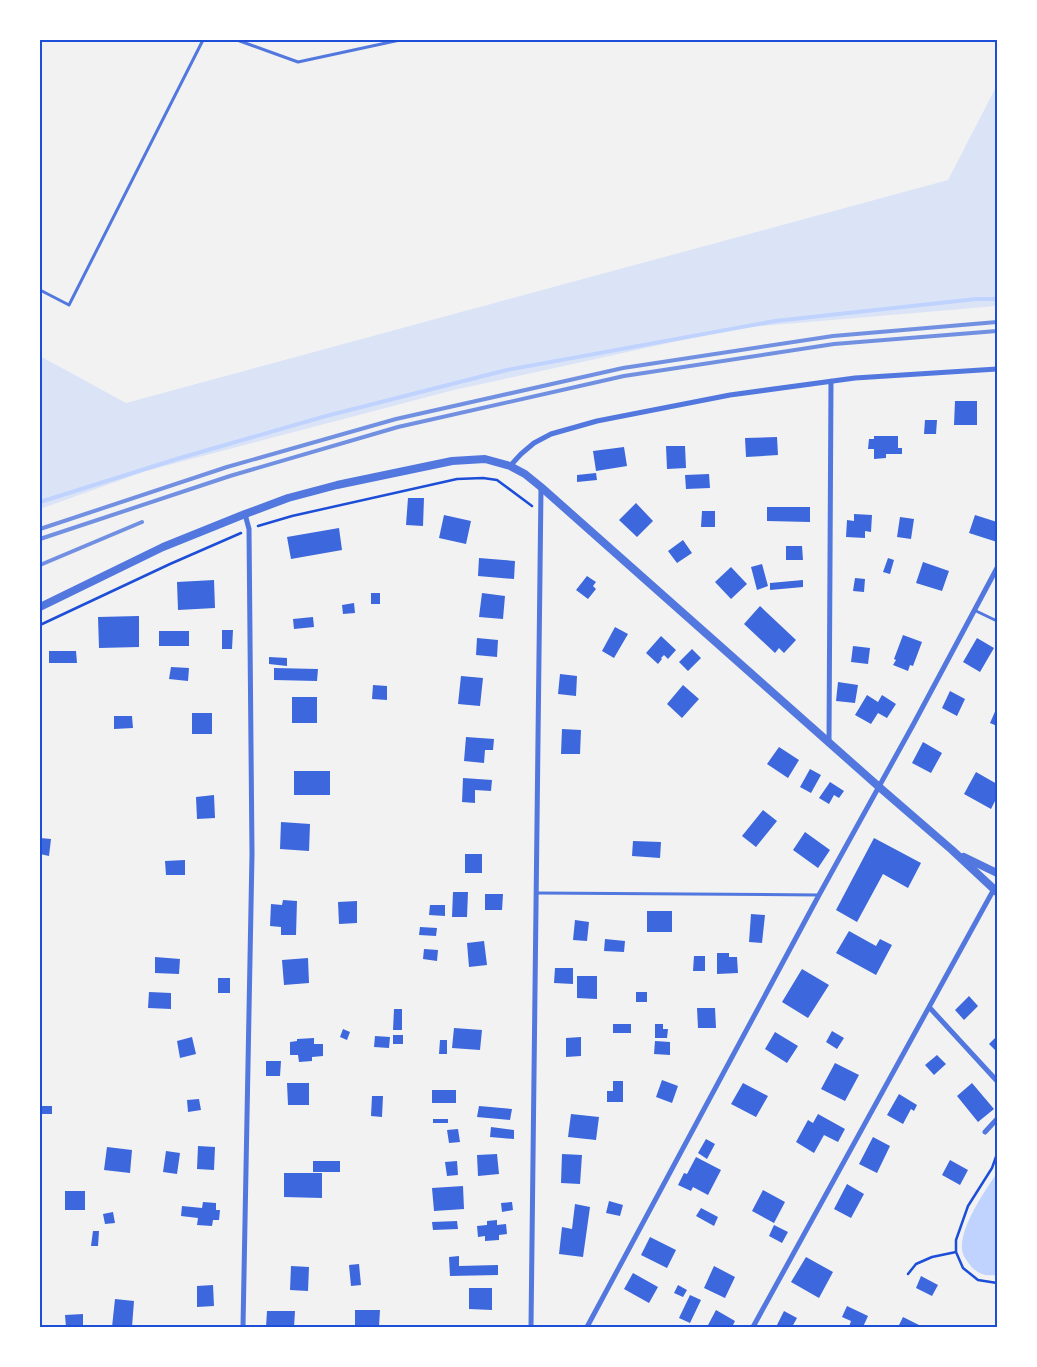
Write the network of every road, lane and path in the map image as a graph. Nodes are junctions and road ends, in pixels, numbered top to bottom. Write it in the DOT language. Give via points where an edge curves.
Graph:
graph roads {
  1 [pos="203,40"];
  2 [pos="238,40"];
  3 [pos="400,40"];
  4 [pos="40,290"];
  5 [pos="997,369"];
  6 [pos="831,381"];
  7 [pos="510,466"];
  8 [pos="541,487"];
  9 [pos="245,514"];
  10 [pos="541,514"];
  11 [pos="249,529"];
  12 [pos="997,568"];
  13 [pos="40,607"];
  14 [pos="974,610"];
  15 [pos="997,621"];
  16 [pos="40,625"];
  17 [pos="829,742"];
  18 [pos="878,786"];
  19 [pos="952,850"];
  20 [pos="997,873"];
  21 [pos="995,890"];
  22 [pos="537,893"];
  23 [pos="818,895"];
  24 [pos="929,1007"];
  25 [pos="997,1081"];
  26 [pos="997,1119"];
  27 [pos="985,1132"];
  28 [pos="997,1154"];
  29 [pos="956,1252"];
  30 [pos="908,1274"];
  31 [pos="997,1283"];
  32 [pos="243,1327"];
  33 [pos="531,1327"];
  34 [pos="587,1327"];
  35 [pos="753,1327"];
  1 -- 4 [label="lane" via="70,305"];
  2 -- 3 [label="lane" via="298,62"];
  5 -- 6 [label="street"];
  6 -- 7 [label="street" via="730,395 551,434 534,443"];
  6 -- 17 [label="street"];
  7 -- 8 [label="street"];
  7 -- 9 [label="street" via="485,459 452,461 337,485"];
  8 -- 10 [label="street"];
  8 -- 17 [label="street"];
  9 -- 11 [label="street"];
  9 -- 13 [label="street" via="163,548"];
  10 -- 11 [label="path" via="498,480 457,478"];
  10 -- 22 [label="street"];
  11 -- 16 [label="path"];
  11 -- 32 [label="street" via="252,854"];
  12 -- 14 [label="street"];
  14 -- 15 [label="lane"];
  14 -- 18 [label="street"];
  17 -- 18 [label="street"];
  18 -- 19 [label="street"];
  18 -- 23 [label="street"];
  19 -- 20 [label="street"];
  19 -- 21 [label="street"];
  21 -- 24 [label="street"];
  22 -- 23 [label="lane"];
  22 -- 33 [label="street"];
  23 -- 34 [label="street"];
  24 -- 25 [label="street"];
  24 -- 35 [label="street"];
  26 -- 27 [label="street"];
  28 -- 29 [label="path" via="968,1206 956,1240"];
  29 -- 30 [label="path" via="916,1264"];
  29 -- 31 [label="path" via="963,1268 978,1280"];
}
